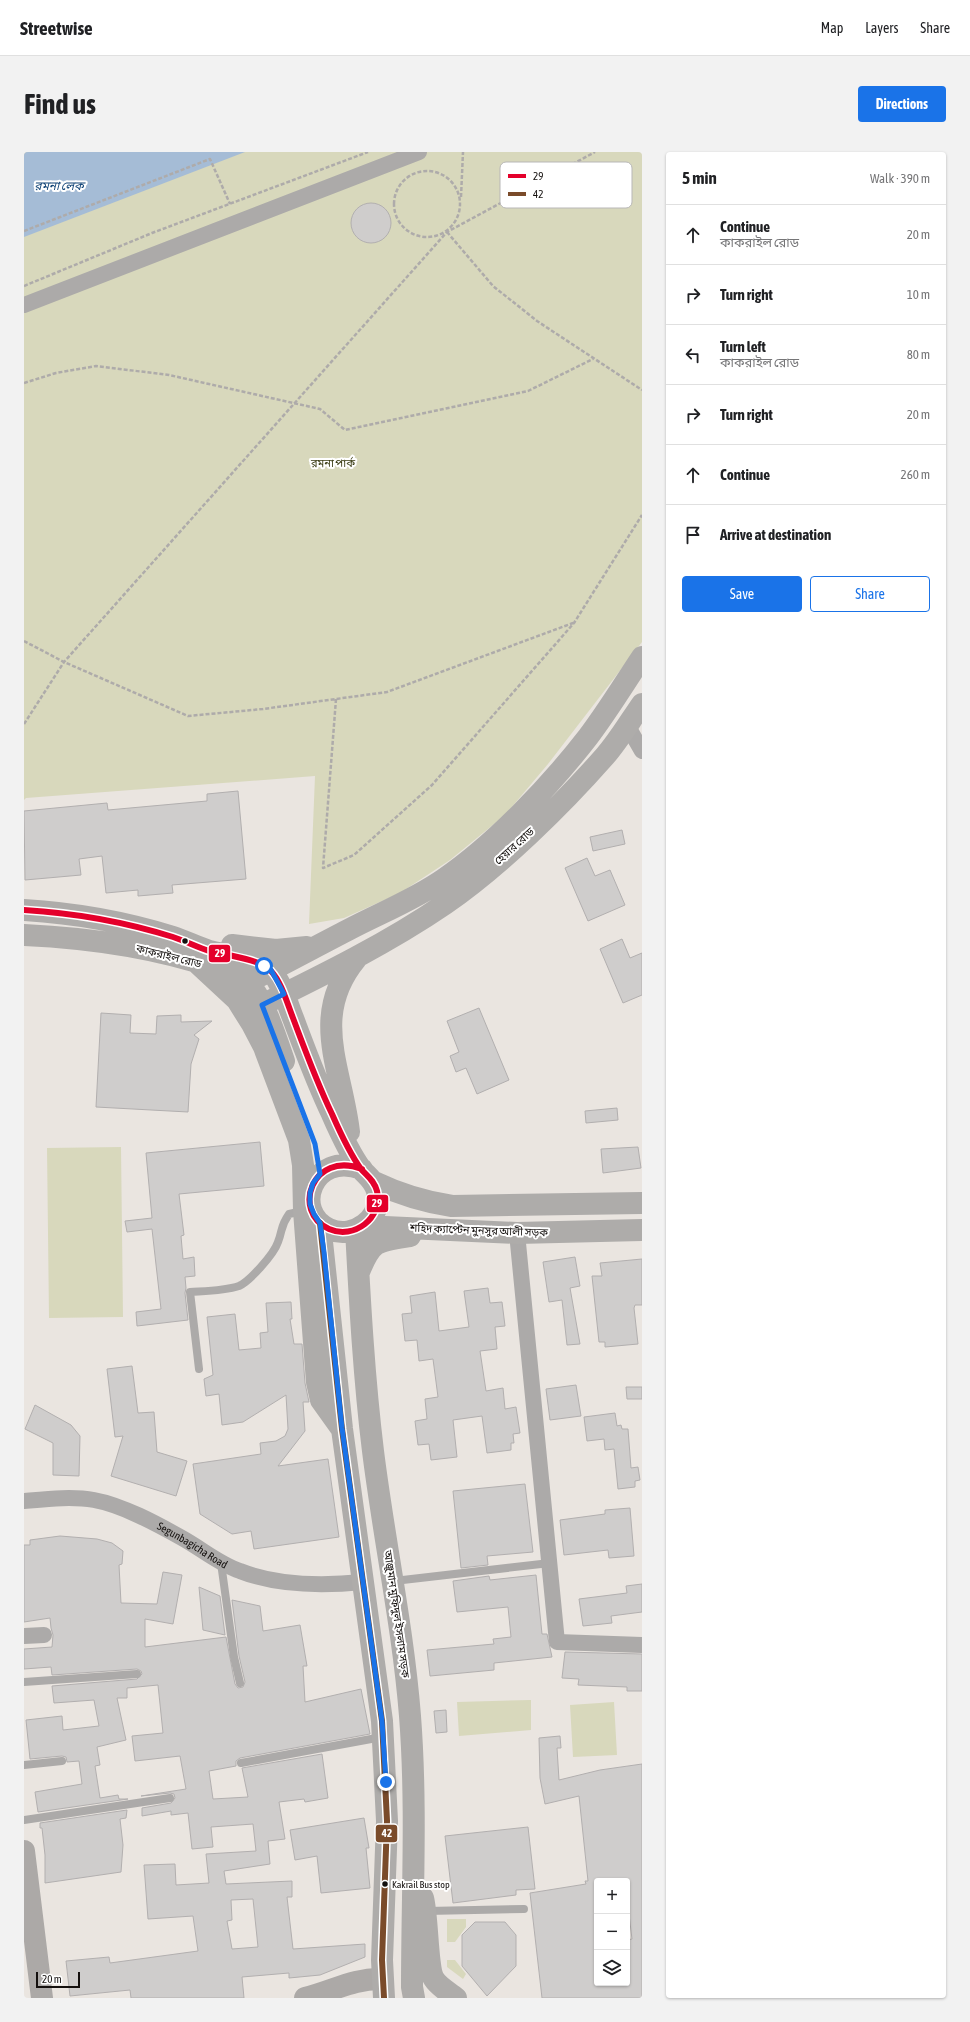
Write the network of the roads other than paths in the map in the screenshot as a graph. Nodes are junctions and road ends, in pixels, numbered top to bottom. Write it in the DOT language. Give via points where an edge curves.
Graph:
graph roads {
  1 [pos="418,152"];
  2 [pos="24,305"];
  3 [pos="642,657"];
  4 [pos="642,704"];
  5 [pos="627,725"];
  6 [pos="642,751"];
  7 [pos="24,910"];
  8 [pos="24,936"];
  9 [pos="173,938"];
  10 [pos="328,941"];
  11 [pos="358,956"];
  12 [pos="195,961"];
  13 [pos="271,970"];
  14 [pos="248,982"];
  15 [pos="284,994"];
  16 [pos="262,1005"];
  17 [pos="350,1149"];
  18 [pos="368,1176"];
  19 [pos="312,1198"];
  20 [pos="642,1203"];
  21 [pos="360,1228"];
  22 [pos="642,1230"];
  23 [pos="453,1231"];
  24 [pos="517,1234"];
  25 [pos="358,1273"];
  26 [pos="199,1370"];
  27 [pos="24,1501"];
  28 [pos="221,1563"];
  29 [pos="550,1563"];
  30 [pos="393,1581"];
  31 [pos="363,1582"];
  32 [pos="44,1635"];
  33 [pos="24,1636"];
  34 [pos="642,1645"];
  35 [pos="137,1674"];
  36 [pos="24,1682"];
  37 [pos="240,1683"];
  38 [pos="383,1737"];
  39 [pos="62,1760"];
  40 [pos="241,1763"];
  41 [pos="24,1764"];
  42 [pos="170,1798"];
  43 [pos="24,1820"];
  44 [pos="24,1851"];
  45 [pos="414,1875"];
  46 [pos="524,1909"];
  47 [pos="427,1911"];
  48 [pos="376,1989"];
  49 [pos="418,1994"];
  50 [pos="42,1998"];
  51 [pos="305,1998"];
  52 [pos="456,1998"];
  1 -- 2 [label="street"];
  3 -- 10 [label="main road" via="588,736 556,776 513,820 444,879 412,899"];
  4 -- 5 [label="main road, হেয়ার রোড"];
  5 -- 6 [label="street"];
  5 -- 11 [label="main road, হেয়ার রোড" via="606,755 505,856 446,903"];
  7 -- 9 [label="main road, কাকরাইল রোড" via="84,916"];
  8 -- 12 [label="main road, কাকরাইল রোড" via="67,937 112,943"];
  9 -- 10 [label="main road" via="276,950 306,947"];
  9 -- 13 [label="main road, কাকরাইল রোড"];
  10 -- 13 [label="main road"];
  11 -- 15 [label="main road, হেয়ার রোড"];
  11 -- 17 [label="main road" via="340,980 332,1006 331,1033"];
  12 -- 14 [label="main road, কাকরাইল রোড" via="232,973"];
  12 -- 19 [label="main road" via="237,1000 264,1047 299,1140"];
  13 -- 14 [label="main road"];
  13 -- 15 [label="main road"];
  14 -- 16 [label="main road"];
  15 -- 16 [label="main road, হেয়ার রোড"];
  15 -- 17 [label="main road" via="332,1114"];
  16 -- 19 [label="main road" via="315,1144"];
  17 -- 18 [label="main road"];
  18 -- 19 [label="main road" via="351,1165 340,1164 329,1168"];
  18 -- 20 [label="main road, শহিদ ক্যাপ্টেন মুনসুর আলী সড়ক" via="395,1192 452,1206"];
  18 -- 21 [label="main road" via="378,1201 371,1220"];
  19 -- 21 [label="main road" via="337,1232"];
  19 -- 26 [label="lane" via="289,1214 281,1225 278,1243 266,1261 240,1285 226,1289 190,1292"];
  19 -- 31 [label="main road"];
  21 -- 23 [label="main road, শহিদ ক্যাপ্টেন মুনসুর আলী সড়ক" via="401,1227"];
  21 -- 25 [label="main road, আঞ্জুমান মুফিদুল ইসলাম সড়ক"];
  22 -- 24 [label="main road, শহিদ ক্যাপ্টেন মুনসুর আলী সড়ক"];
  23 -- 24 [label="main road, শহিদ ক্যাপ্টেন মুনসুর আলী সড়ক"];
  23 -- 25 [label="main road" via="432,1236 391,1239 373,1245"];
  24 -- 29 [label="street"];
  25 -- 30 [label="main road, আঞ্জুমান মুফিদুল ইসলাম সড়ক" via="373,1452"];
  27 -- 28 [label="street, Segunbagicha Road" via="92,1499 107,1503 182,1538"];
  28 -- 31 [label="street, Segunbagicha Road" via="261,1578 290,1582"];
  28 -- 37 [label="lane"];
  29 -- 30 [label="lane"];
  29 -- 34 [label="street" via="557,1642"];
  30 -- 45 [label="main road, আঞ্জুমান মুফিদুল ইসলাম সড়ক" via="406,1669 410,1718"];
  31 -- 38 [label="main road"];
  32 -- 33 [label="street"];
  35 -- 36 [label="lane"];
  38 -- 40 [label="lane"];
  38 -- 48 [label="main road" via="387,1821 382,1951"];
  39 -- 41 [label="lane"];
  42 -- 43 [label="lane"];
  44 -- 50 [label="street"];
  45 -- 47 [label="main road"];
  45 -- 49 [label="main road, আঞ্জুমান মুফিদুল ইসলাম সড়ক"];
  46 -- 47 [label="lane"];
  47 -- 52 [label="main road" via="432,1974 438,1984"];
  48 -- 49 [label="main road"];
  48 -- 51 [label="street" via="352,1983"];
}
